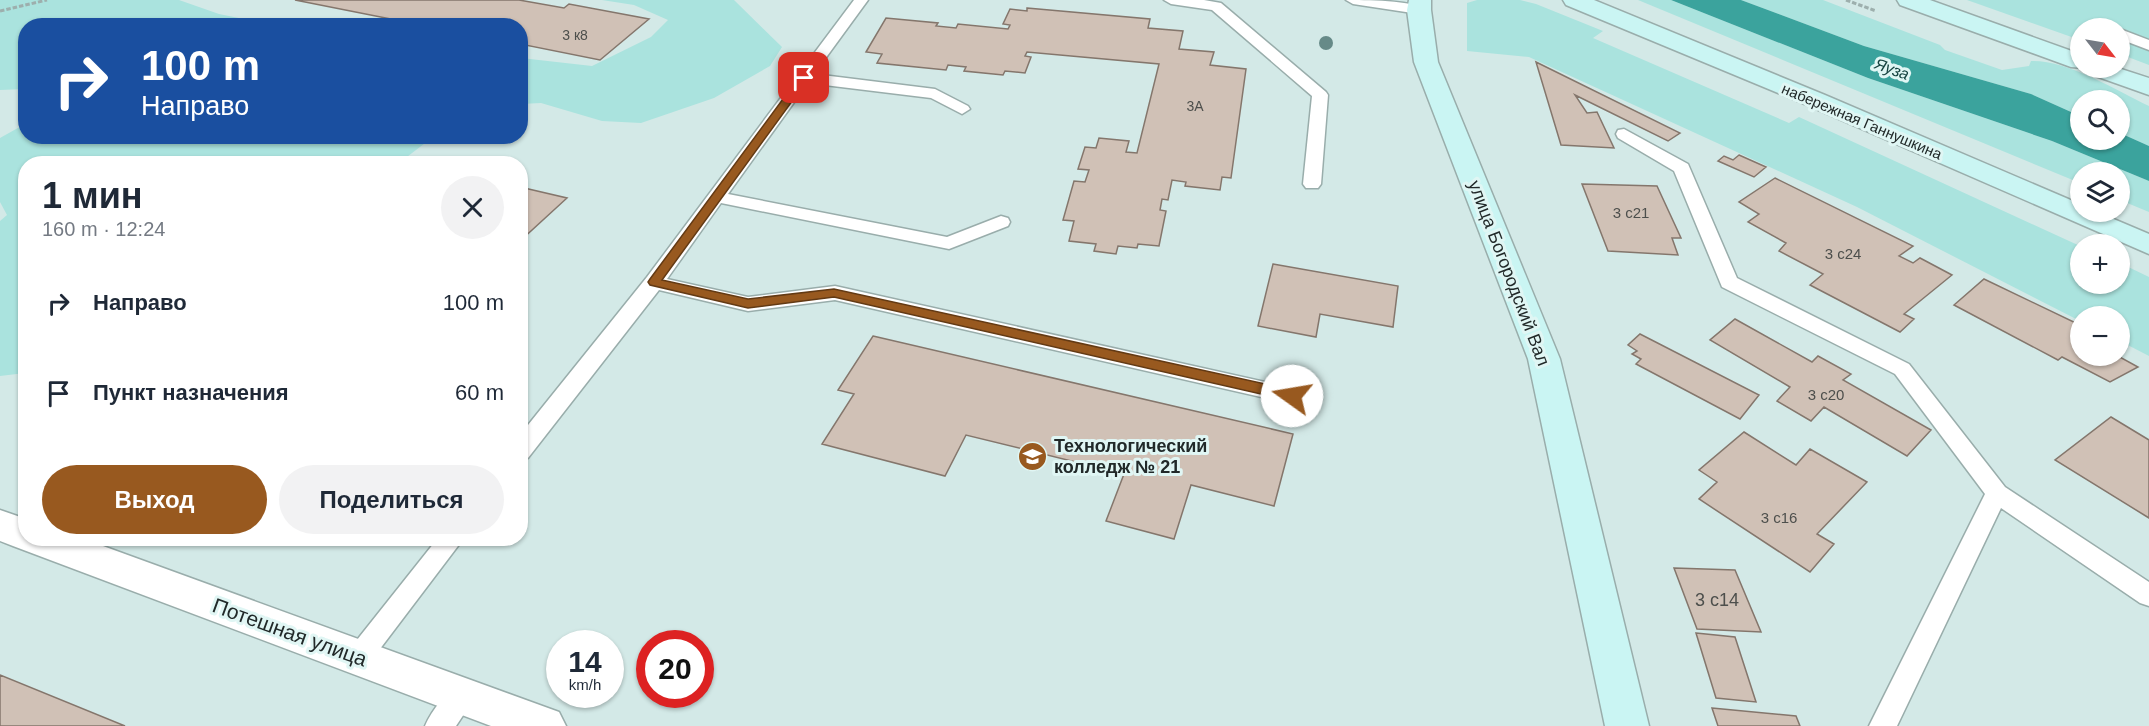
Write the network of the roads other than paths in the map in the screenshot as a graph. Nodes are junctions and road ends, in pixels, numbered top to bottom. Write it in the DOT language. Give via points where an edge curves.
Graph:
graph roads {
  1 [pos="861,0"];
  2 [pos="1171,0"];
  3 [pos="1353,0"];
  4 [pos="1574,0"];
  5 [pos="1908,0"];
  6 [pos="1419,5"];
  7 [pos="2130,38"];
  8 [pos="2149,45"];
  9 [pos="2070,58"];
  10 [pos="804,78"];
  11 [pos="2124,78"];
  12 [pos="2149,87"];
  13 [pos="962,109"];
  14 [pos="1624,134"];
  15 [pos="1312,184"];
  16 [pos="717,196"];
  17 [pos="1002,222"];
  18 [pos="2149,245"];
  19 [pos="654,282"];
  20 [pos="1292,396"];
  21 [pos="528,442"];
  22 [pos="1997,493"];
  23 [pos="0,525"];
  24 [pos="18,532"];
  25 [pos="57,546"];
  26 [pos="446,546"];
  27 [pos="2149,595"];
  28 [pos="358,658"];
  29 [pos="451,711"];
  30 [pos="544,726"];
  31 [pos="1627,726"];
  32 [pos="1883,726"];
  1 -- 10 [label="lane"];
  2 -- 15 [label="lane" via="1216,6 1320,95"];
  3 -- 6 [label="lane"];
  4 -- 18 [label="main road, набережная Ганнушкина"];
  5 -- 9 [label="main road"];
  6 -- 31 [label="main road, улица Богородский Вал" via="1426,62 1544,359"];
  7 -- 8 [label="lane"];
  10 -- 13 [label="lane" via="935,94"];
  10 -- 16 [label="lane"];
  11 -- 12 [label="main road"];
  14 -- 22 [label="lane" via="1682,168 1728,282 1902,369"];
  16 -- 17 [label="lane" via="949,243"];
  16 -- 19 [label="lane"];
  19 -- 20 [label="lane" via="748,304 834,293"];
  19 -- 21 [label="lane"];
  22 -- 27 [label="lane"];
  22 -- 32 [label="lane"];
  23 -- 24 [label="street"];
  25 -- 28 [label="street, Потешная улица"];
  26 -- 28 [label="lane"];
  28 -- 29 [label="street, Потешная улица"];
  29 -- 30 [label="street, Потешная улица"];
}
